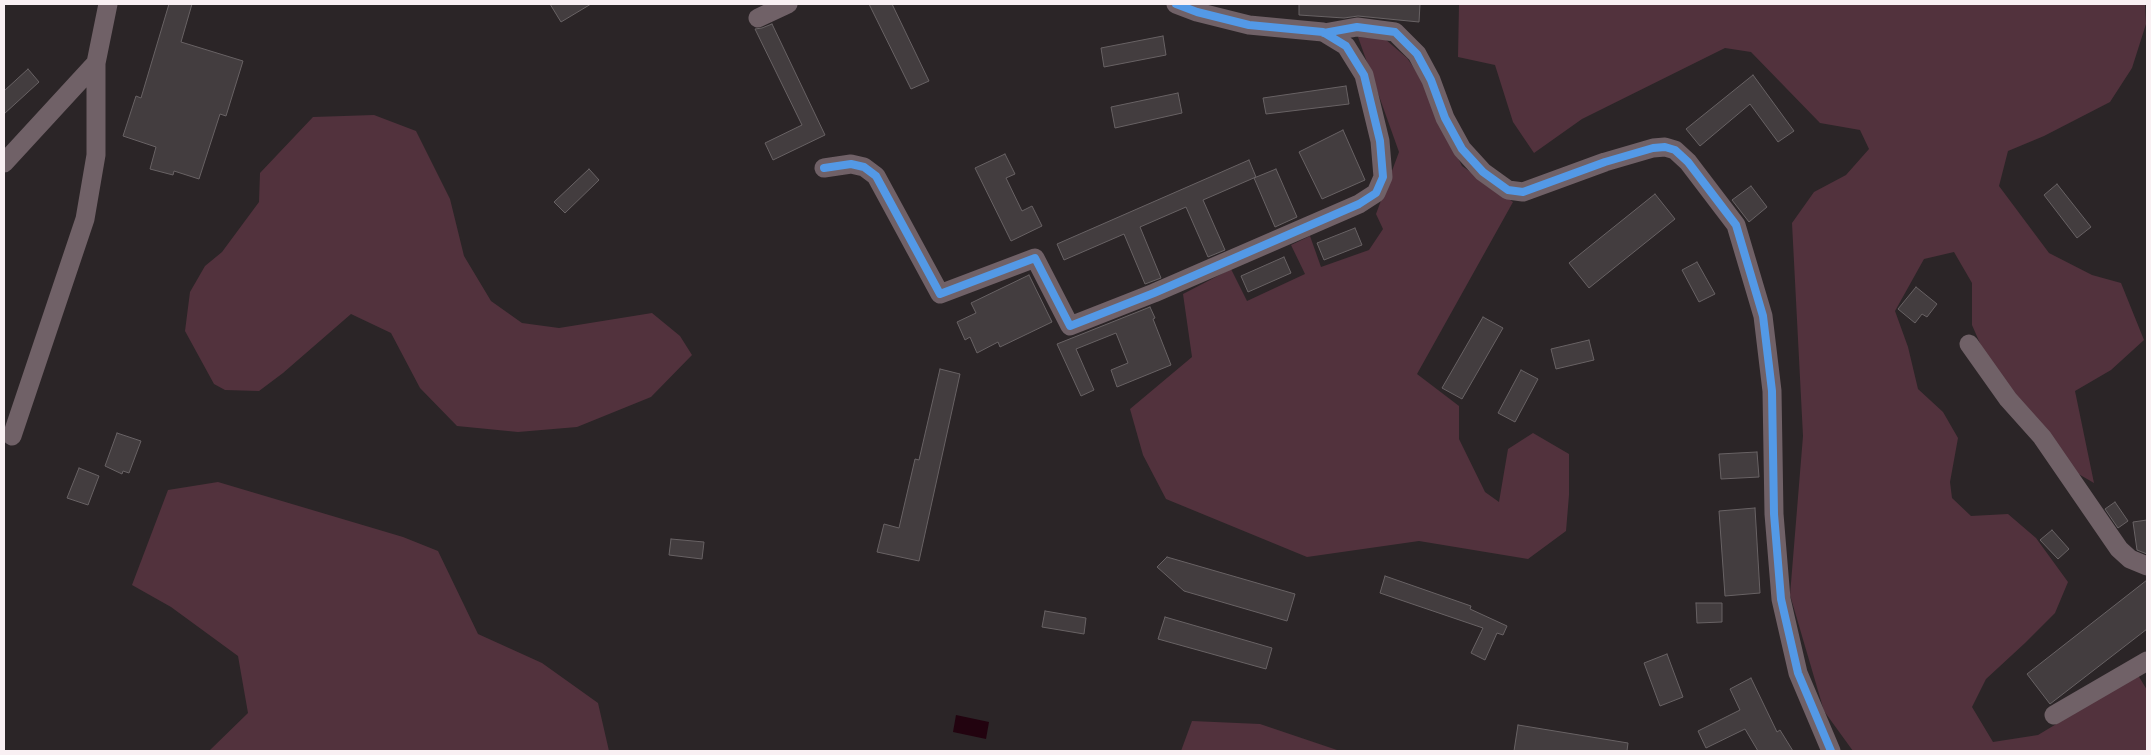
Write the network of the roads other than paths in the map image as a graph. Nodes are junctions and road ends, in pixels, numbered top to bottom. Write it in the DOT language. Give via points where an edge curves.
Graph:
graph roads {
  1 [pos="108,4"];
  2 [pos="788,4"];
  3 [pos="1176,4"];
  4 [pos="758,18"];
  5 [pos="1324,33"];
  6 [pos="96,63"];
  7 [pos="4,163"];
  8 [pos="824,168"];
  9 [pos="1969,344"];
  10 [pos="12,436"];
  11 [pos="2147,566"];
  12 [pos="2147,661"];
  13 [pos="2054,715"];
  14 [pos="1831,751"];
  1 -- 6 [label="street"];
  2 -- 4 [label="street"];
  3 -- 5 [label="street" via="1249,25"];
  5 -- 8 [label="street" via="1346,46 1364,75 1380,141 1383,177 1376,193 1359,204 1070,326 1035,258 940,294 876,176 864,167 851,164"];
  5 -- 14 [label="street" via="1357,27 1395,32 1417,54 1462,150 1483,172 1508,190 1523,192 1605,162 1664,147 1675,150 1688,162 1736,225 1763,316 1772,391 1774,514 1781,599 1798,673"];
  6 -- 7 [label="street"];
  6 -- 10 [label="street" via="96,155 85,219"];
  9 -- 11 [label="street" via="2008,399 2042,437 2120,549 2130,559"];
  12 -- 13 [label="street"];
}
